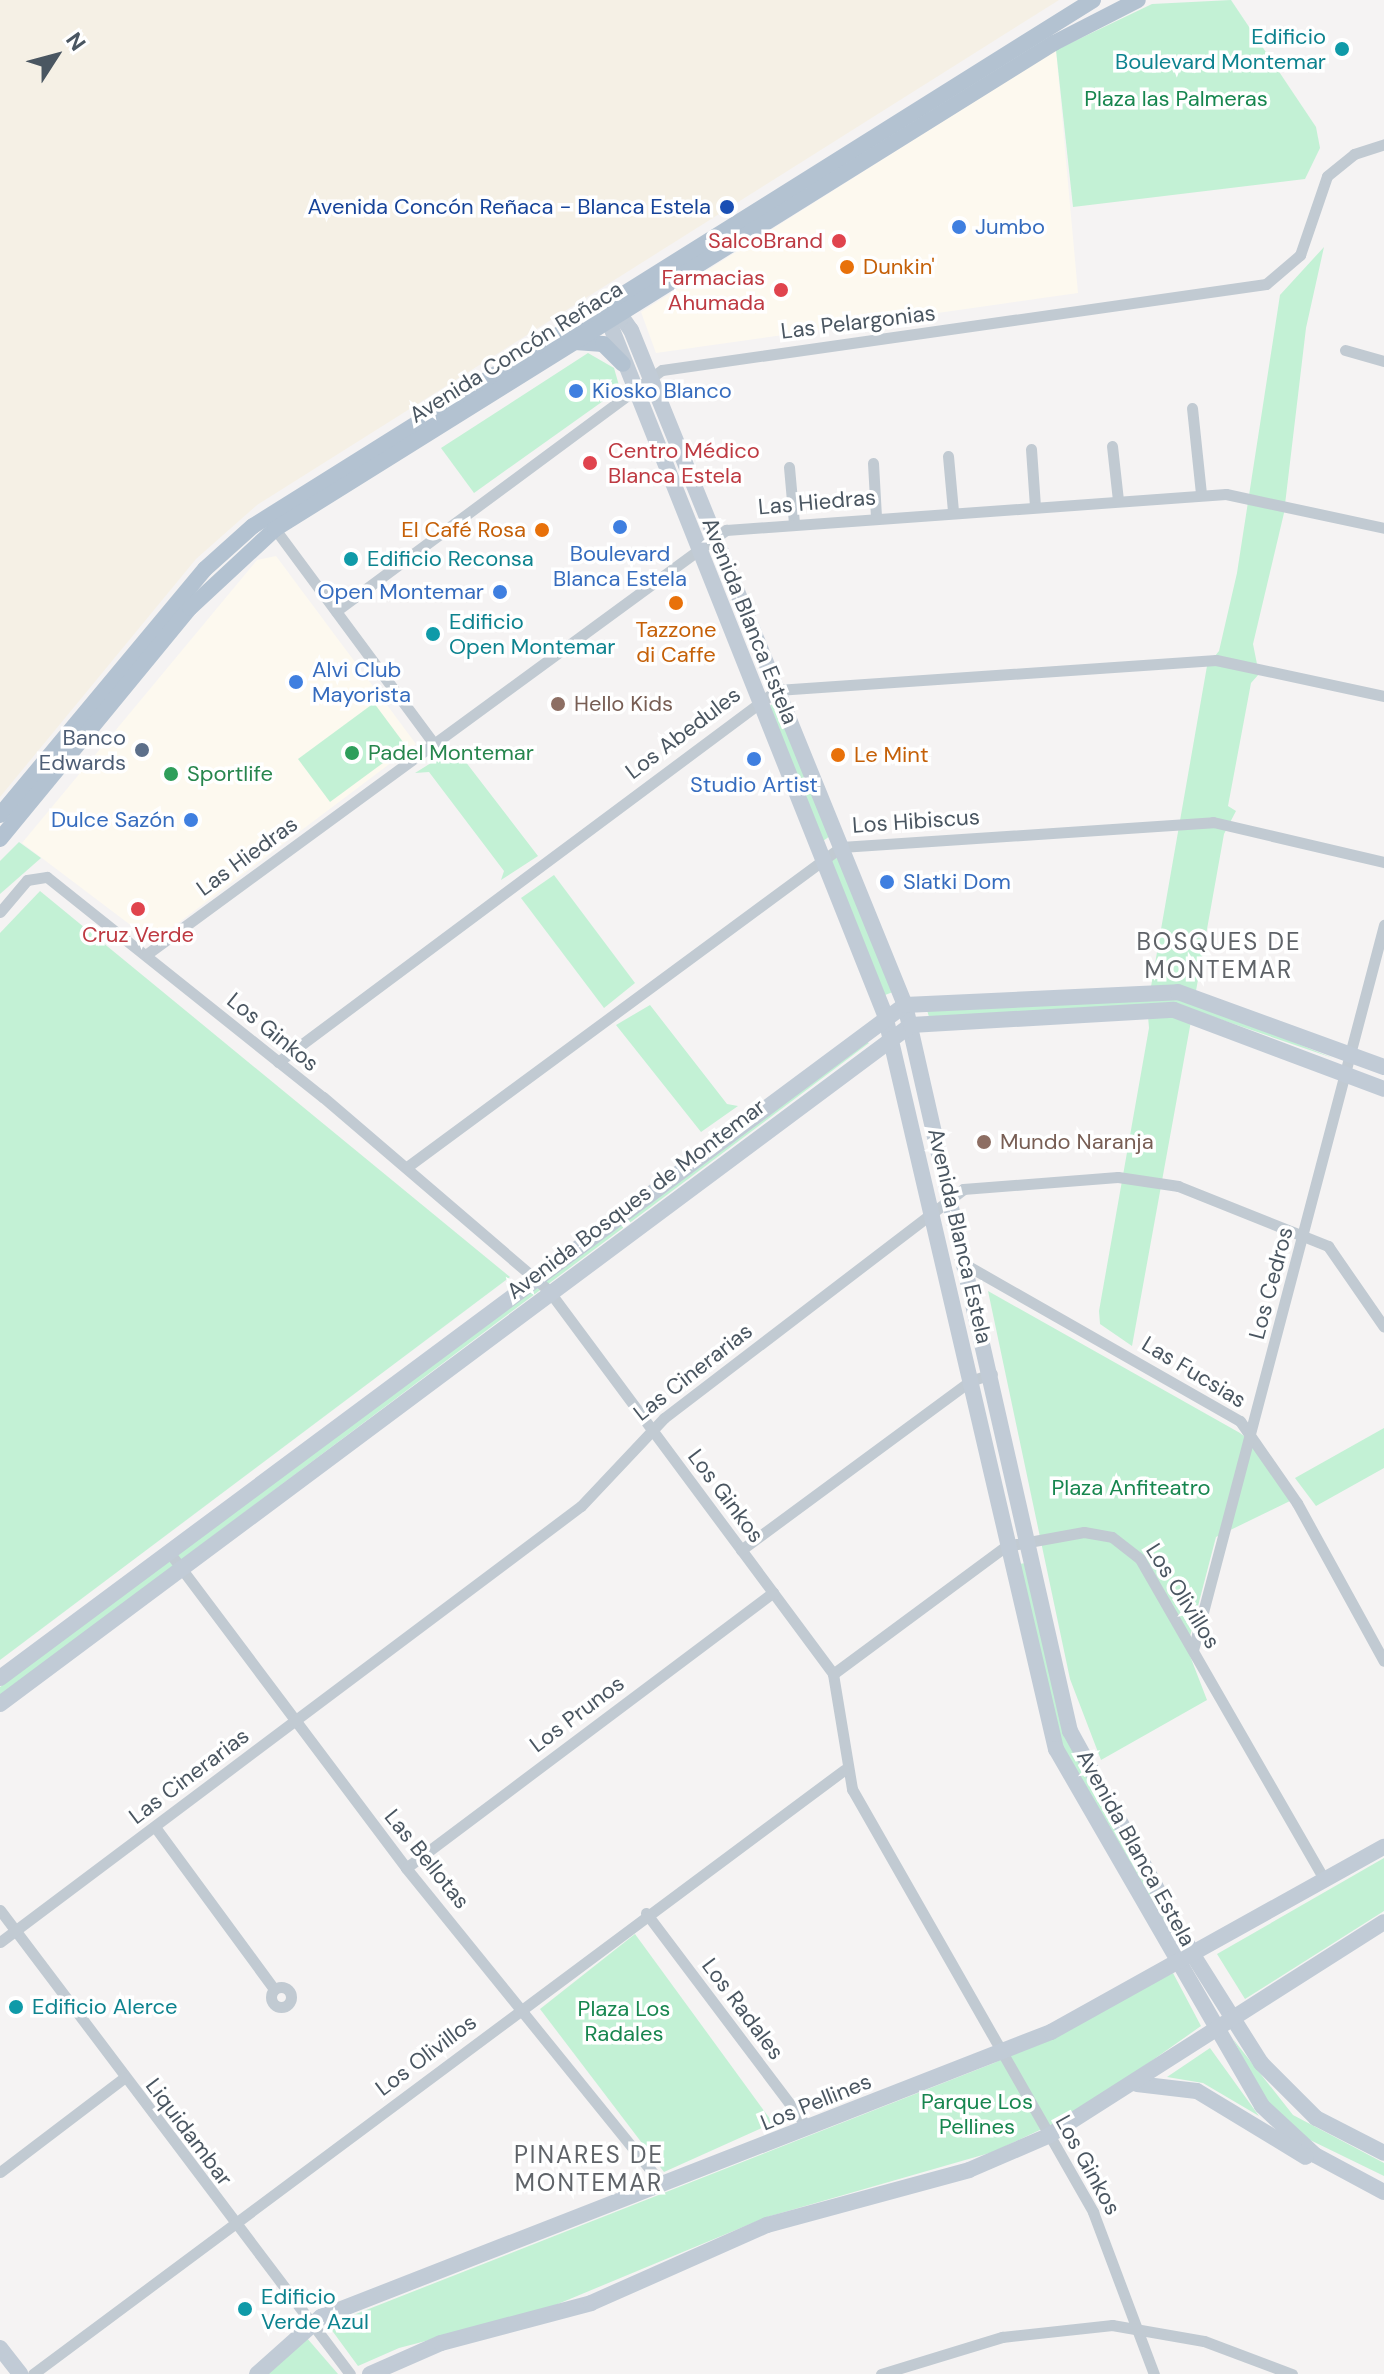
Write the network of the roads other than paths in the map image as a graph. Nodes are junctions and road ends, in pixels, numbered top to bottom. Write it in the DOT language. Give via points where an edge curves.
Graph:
graph roads {
  1 [pos="1093,0"];
  2 [pos="1138,0"];
  3 [pos="1384,144"];
  4 [pos="605,300"];
  5 [pos="623,312"];
  6 [pos="605,323"];
  7 [pos="573,342"];
  8 [pos="1345,350"];
  9 [pos="1384,361"];
  10 [pos="623,364"];
  11 [pos="650,377"];
  12 [pos="633,389"];
  13 [pos="1192,408"];
  14 [pos="1112,446"];
  15 [pos="1031,449"];
  16 [pos="948,456"];
  17 [pos="873,463"];
  18 [pos="789,467"];
  19 [pos="1201,494"];
  20 [pos="1118,500"];
  21 [pos="1035,506"];
  22 [pos="953,511"];
  23 [pos="876,517"];
  24 [pos="794,523"];
  25 [pos="1384,528"];
  26 [pos="275,529"];
  27 [pos="714,535"];
  28 [pos="696,546"];
  29 [pos="336,611"];
  30 [pos="777,690"];
  31 [pos="1384,696"];
  32 [pos="759,701"];
  33 [pos="434,744"];
  34 [pos="0,815"];
  35 [pos="0,839"];
  36 [pos="841,847"];
  37 [pos="822,857"];
  38 [pos="1384,862"];
  39 [pos="0,912"];
  40 [pos="1384,925"];
  41 [pos="147,954"];
  42 [pos="905,1005"];
  43 [pos="885,1015"];
  44 [pos="911,1025"];
  45 [pos="891,1035"];
  46 [pos="1351,1053"];
  47 [pos="278,1062"];
  48 [pos="1384,1067"];
  49 [pos="1347,1074"];
  50 [pos="1384,1089"];
  51 [pos="407,1167"];
  52 [pos="950,1196"];
  53 [pos="934,1211"];
  54 [pos="1304,1235"];
  55 [pos="968,1266"];
  56 [pos="535,1277"];
  57 [pos="549,1291"];
  58 [pos="1384,1327"];
  59 [pos="992,1374"];
  60 [pos="970,1381"];
  61 [pos="651,1429"];
  62 [pos="1252,1434"];
  63 [pos="1027,1540"];
  64 [pos="1006,1546"];
  65 [pos="741,1550"];
  66 [pos="169,1552"];
  67 [pos="181,1568"];
  68 [pos="773,1592"];
  69 [pos="1193,1650"];
  70 [pos="1384,1661"];
  71 [pos="833,1674"];
  72 [pos="0,1678"];
  73 [pos="0,1704"];
  74 [pos="295,1720"];
  75 [pos="844,1770"];
  76 [pos="155,1827"];
  77 [pos="1384,1847"];
  78 [pos="406,1868"];
  79 [pos="1325,1881"];
  80 [pos="0,1910"];
  81 [pos="646,1913"];
  82 [pos="1384,1922"];
  83 [pos="16,1931"];
  84 [pos="0,1942"];
  85 [pos="1193,1955"];
  86 [pos="1176,1964"];
  87 [pos="274,1989"];
  88 [pos="523,2008"];
  89 [pos="1232,2020"];
  90 [pos="1215,2031"];
  91 [pos="1002,2051"];
  92 [pos="124,2078"];
  93 [pos="1135,2084"];
  94 [pos="808,2128"];
  95 [pos="1048,2136"];
  96 [pos="1384,2153"];
  97 [pos="1326,2162"];
  98 [pos="0,2172"];
  99 [pos="663,2185"];
  100 [pos="1384,2192"];
  101 [pos="233,2224"];
  102 [pos="311,2324"];
  103 [pos="1140,2325"];
  104 [pos="0,2348"];
  105 [pos="20,2374"];
  106 [pos="33,2374"];
  107 [pos="257,2374"];
  108 [pos="350,2374"];
  109 [pos="370,2374"];
  110 [pos="881,2374"];
  111 [pos="1154,2374"];
  112 [pos="1292,2374"];
  1 -- 4 [label="main road, Avenida Concón Reñaca"];
  2 -- 5 [label="main road, Avenida Concón Reñaca" via="1054,43"];
  3 -- 11 [label="street, Las Pelargonias" via="1354,154 1327,176 1300,255 1266,284 693,362"];
  4 -- 5 [label="main road"];
  4 -- 6 [label="main road, Avenida Blanca Estela"];
  4 -- 34 [label="main road, Avenida Concón Reñaca" via="239,538"];
  5 -- 6 [label="main road, Avenida Concón Reñaca"];
  5 -- 11 [label="main road, Avenida Blanca Estela"];
  6 -- 7 [label="main road, Avenida Concón Reñaca"];
  6 -- 10 [label="main road, Avenida Blanca Estela"];
  7 -- 10 [label="main road" via="603,344"];
  7 -- 26 [label="main road, Avenida Concón Reñaca"];
  8 -- 9 [label="street"];
  10 -- 12 [label="main road, Avenida Blanca Estela"];
  11 -- 12 [label="street, Las Pelargonias"];
  11 -- 27 [label="main road, Avenida Blanca Estela"];
  12 -- 28 [label="main road, Avenida Blanca Estela"];
  12 -- 29 [label="street, Las Pelargonias"];
  13 -- 19 [label="street"];
  14 -- 20 [label="street"];
  15 -- 21 [label="street"];
  16 -- 22 [label="street"];
  17 -- 23 [label="street"];
  18 -- 24 [label="street"];
  19 -- 20 [label="street, Las Hiedras"];
  19 -- 25 [label="street, Las Hiedras" via="1247,494"];
  20 -- 21 [label="street, Las Hiedras"];
  21 -- 22 [label="street, Las Hiedras"];
  22 -- 23 [label="street, Las Hiedras"];
  23 -- 24 [label="street, Las Hiedras"];
  24 -- 27 [label="street, Las Hiedras"];
  26 -- 29 [label="street"];
  26 -- 35 [label="main road, Avenida Concón Reñaca" via="190,608"];
  27 -- 28 [label="street, Las Hiedras"];
  27 -- 30 [label="main road, Avenida Blanca Estela"];
  28 -- 32 [label="main road, Avenida Blanca Estela"];
  28 -- 33 [label="street, Las Hiedras"];
  29 -- 33 [label="street"];
  30 -- 31 [label="street, Los Abedules" via="1216,660"];
  30 -- 32 [label="street, Los Abedules"];
  30 -- 36 [label="main road, Avenida Blanca Estela"];
  32 -- 37 [label="main road, Avenida Blanca Estela"];
  32 -- 47 [label="street, Los Abedules"];
  33 -- 41 [label="street, Las Hiedras"];
  36 -- 37 [label="street, Los Hibiscus"];
  36 -- 38 [label="street, Los Hibiscus" via="1213,822"];
  36 -- 42 [label="main road, Avenida Blanca Estela"];
  37 -- 43 [label="main road, Avenida Blanca Estela"];
  37 -- 51 [label="street, Los Hibiscus"];
  39 -- 41 [label="street, Los Ginkos" via="27,880 42,876"];
  40 -- 46 [label="street, Los Cedros"];
  41 -- 47 [label="street, Los Ginkos"];
  42 -- 43 [label="main road, Avenida Bosques de Montemar"];
  42 -- 44 [label="main road, Avenida Blanca Estela"];
  42 -- 46 [label="main road, Avenida Bosques de Montemar" via="1178,992"];
  43 -- 45 [label="main road, Avenida Blanca Estela"];
  43 -- 56 [label="main road, Avenida Bosques de Montemar"];
  44 -- 45 [label="main road, Avenida Bosques de Montemar"];
  44 -- 49 [label="main road, Avenida Bosques de Montemar" via="1174,1010"];
  44 -- 52 [label="main road, Avenida Blanca Estela"];
  45 -- 53 [label="main road, Avenida Blanca Estela"];
  45 -- 57 [label="main road, Avenida Bosques de Montemar"];
  46 -- 48 [label="main road, Avenida Bosques de Montemar"];
  46 -- 49 [label="street, Los Cedros"];
  47 -- 51 [label="street, Los Ginkos"];
  49 -- 50 [label="main road, Avenida Bosques de Montemar"];
  49 -- 54 [label="street, Los Cedros"];
  51 -- 56 [label="street, Los Ginkos"];
  52 -- 53 [label="street, Las Cinerarias"];
  52 -- 54 [label="street, Las Cinerarias" via="982,1185 1144,1178"];
  52 -- 55 [label="main road, Avenida Blanca Estela"];
  53 -- 60 [label="main road, Avenida Blanca Estela"];
  53 -- 61 [label="street, Las Cinerarias"];
  54 -- 58 [label="street, Las Cinerarias" via="1341,1257"];
  54 -- 62 [label="street, Los Cedros"];
  55 -- 59 [label="main road, Avenida Blanca Estela"];
  55 -- 62 [label="street, Las Fucsias"];
  56 -- 57 [label="street, Los Ginkos"];
  56 -- 66 [label="main road, Avenida Bosques de Montemar"];
  57 -- 61 [label="street, Los Ginkos"];
  57 -- 67 [label="main road, Avenida Bosques de Montemar"];
  59 -- 60 [label="street"];
  59 -- 63 [label="main road, Avenida Blanca Estela"];
  60 -- 64 [label="main road, Avenida Blanca Estela"];
  60 -- 65 [label="street"];
  61 -- 65 [label="street, Los Ginkos"];
  61 -- 74 [label="street, Las Cinerarias" via="581,1506"];
  62 -- 69 [label="street, Los Cedros"];
  62 -- 70 [label="street, Las Fucsias"];
  63 -- 64 [label="street, Los Olivillos"];
  63 -- 69 [label="street, Los Olivillos" via="1094,1532 1121,1541 1140,1559"];
  63 -- 85 [label="main road, Avenida Blanca Estela" via="1070,1731"];
  64 -- 71 [label="street, Los Olivillos"];
  64 -- 86 [label="main road, Avenida Blanca Estela" via="1051,1737"];
  65 -- 68 [label="street, Los Ginkos"];
  66 -- 67 [label="street, Las Bellotas"];
  66 -- 72 [label="main road, Avenida Bosques de Montemar"];
  67 -- 73 [label="main road, Avenida Bosques de Montemar"];
  67 -- 74 [label="street, Las Bellotas"];
  68 -- 71 [label="street, Los Ginkos"];
  68 -- 78 [label="street, Los Prunos"];
  69 -- 79 [label="street, Los Olivillos"];
  71 -- 75 [label="street, Los Ginkos"];
  74 -- 76 [label="street, Las Cinerarias"];
  74 -- 78 [label="street, Las Bellotas"];
  75 -- 81 [label="street, Los Olivillos"];
  75 -- 91 [label="street, Los Ginkos"];
  76 -- 83 [label="street, Las Cinerarias"];
  76 -- 87 [label="street"];
  77 -- 79 [label="main road, Los Pellines"];
  78 -- 88 [label="street, Las Bellotas"];
  79 -- 85 [label="main road, Los Pellines"];
  80 -- 83 [label="street, Liquidambar"];
  81 -- 88 [label="street, Los Olivillos"];
  81 -- 94 [label="street, Los Radales"];
  82 -- 89 [label="main road"];
  83 -- 84 [label="street, Las Cinerarias"];
  83 -- 92 [label="street, Liquidambar"];
  85 -- 86 [label="main road, Los Pellines"];
  85 -- 89 [label="main road, Avenida Blanca Estela"];
  86 -- 90 [label="main road, Avenida Blanca Estela"];
  86 -- 91 [label="main road, Los Pellines"];
  88 -- 99 [label="street, Las Bellotas"];
  88 -- 101 [label="street, Los Olivillos"];
  89 -- 90 [label="main road"];
  89 -- 96 [label="main road, Avenida Blanca Estela" via="1297,2103"];
  90 -- 93 [label="main road"];
  90 -- 97 [label="main road, Avenida Blanca Estela" via="1262,2106"];
  91 -- 94 [label="main road, Los Pellines"];
  91 -- 95 [label="street, Los Ginkos"];
  92 -- 98 [label="street"];
  92 -- 101 [label="street, Liquidambar"];
  93 -- 95 [label="main road"];
  93 -- 97 [label="main road" via="1197,2091 1298,2154"];
  94 -- 99 [label="main road, Los Pellines"];
  95 -- 103 [label="street, Los Ginkos" via="1106,2239"];
  95 -- 109 [label="main road" via="969,2170 767,2225 591,2303 441,2343"];
  97 -- 100 [label="main road, Avenida Blanca Estela"];
  99 -- 102 [label="main road, Los Pellines"];
  101 -- 102 [label="street, Liquidambar"];
  101 -- 106 [label="street, Los Olivillos"];
  102 -- 107 [label="main road, Los Pellines"];
  102 -- 108 [label="street, Liquidambar"];
  103 -- 110 [label="street" via="1002,2337"];
  103 -- 111 [label="street, Los Ginkos"];
  103 -- 112 [label="street"];
  104 -- 105 [label="main road"];
}
